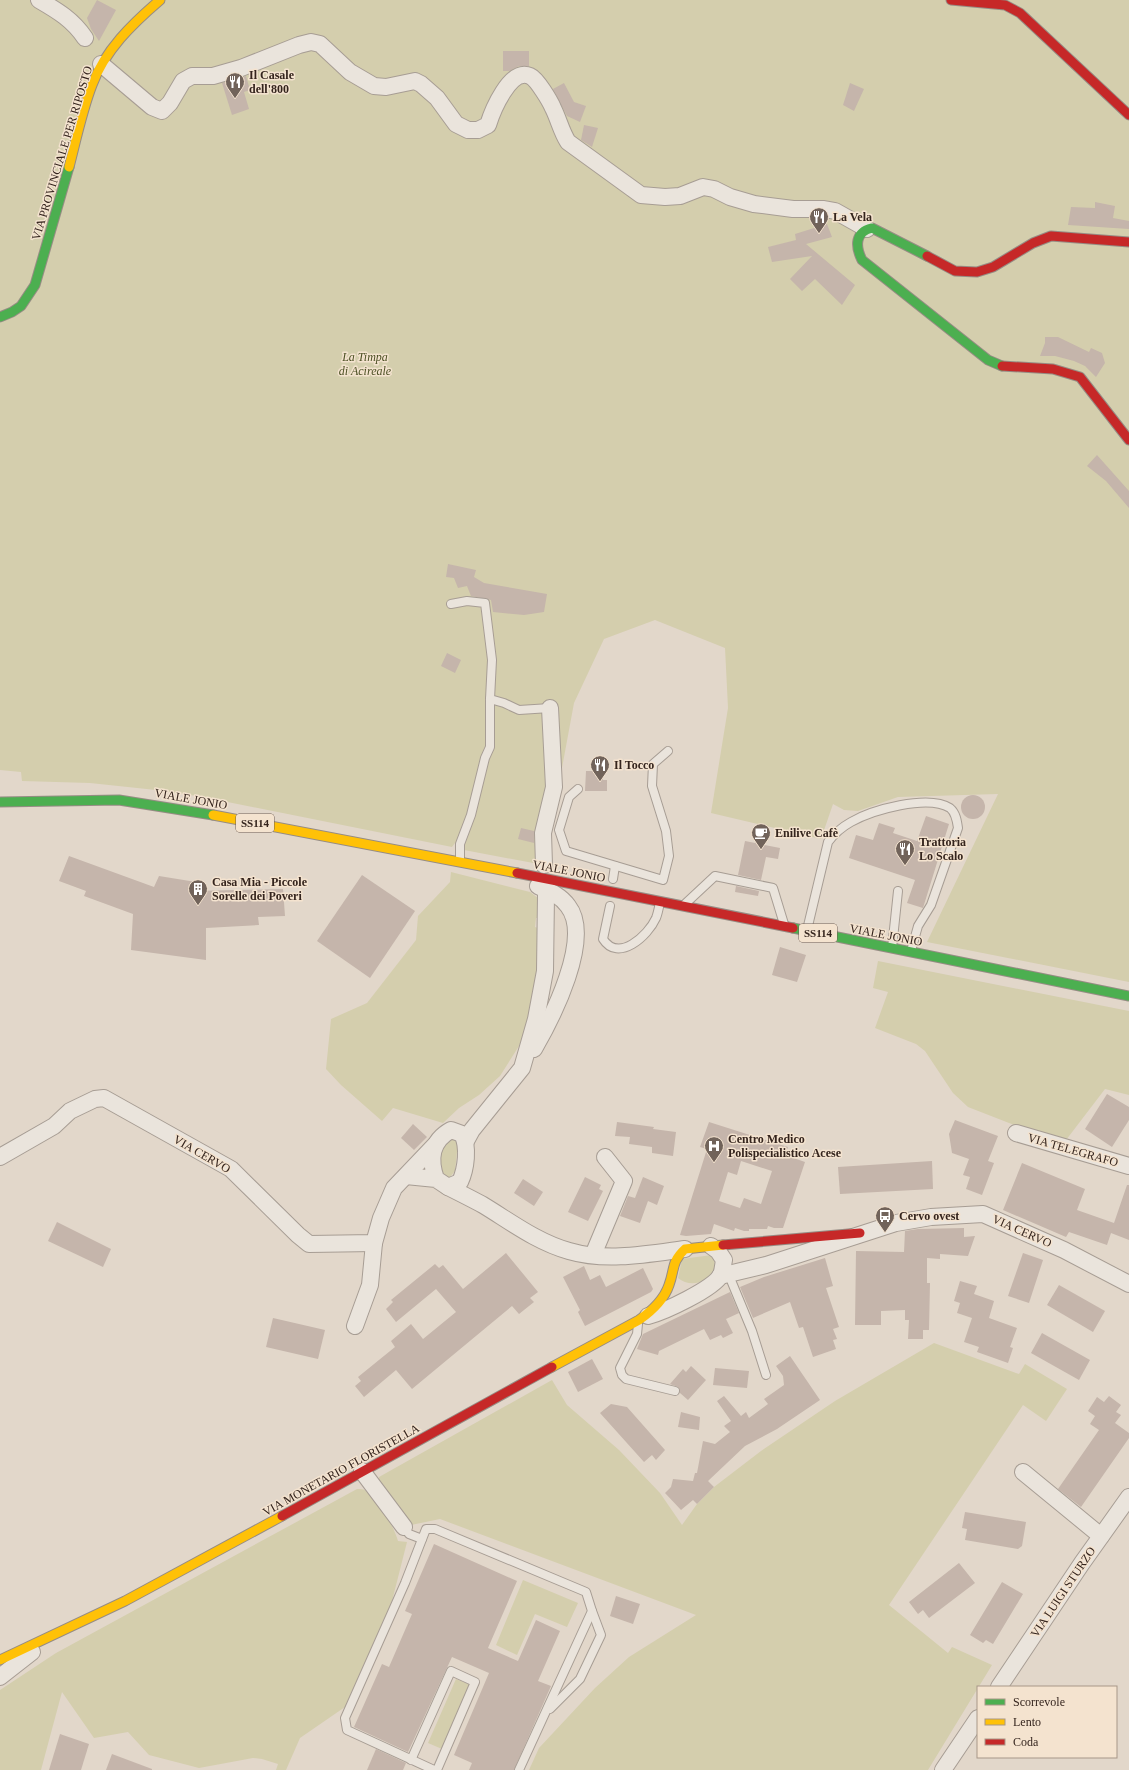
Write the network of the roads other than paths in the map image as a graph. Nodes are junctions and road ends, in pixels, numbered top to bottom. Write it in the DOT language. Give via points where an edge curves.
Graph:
graph roads {
  1 [pos="39,0"];
  2 [pos="160,0"];
  3 [pos="951,0"];
  4 [pos="85,38"];
  5 [pos="101,64"];
  6 [pos="1129,114"];
  7 [pos="867,229"];
  8 [pos="1129,242"];
  9 [pos="0,317"];
  10 [pos="1129,440"];
  11 [pos="451,604"];
  12 [pos="490,698"];
  13 [pos="550,708"];
  14 [pos="668,751"];
  15 [pos="578,789"];
  16 [pos="0,802"];
  17 [pos="460,862"];
  18 [pos="544,865"];
  19 [pos="615,866"];
  20 [pos="508,871"];
  21 [pos="613,879"];
  22 [pos="898,891"];
  23 [pos="546,896"];
  24 [pos="660,902"];
  25 [pos="610,906"];
  26 [pos="682,906"];
  27 [pos="784,927"];
  28 [pos="807,931"];
  29 [pos="892,948"];
  30 [pos="911,952"];
  31 [pos="1129,996"];
  32 [pos="522,1068"];
  33 [pos="489,1108"];
  34 [pos="451,1130"];
  35 [pos="1016,1133"];
  36 [pos="466,1141"];
  37 [pos="435,1145"];
  38 [pos="0,1157"];
  39 [pos="605,1157"];
  40 [pos="1129,1166"];
  41 [pos="465,1172"];
  42 [pos="406,1176"];
  43 [pos="442,1183"];
  44 [pos="483,1206"];
  45 [pos="860,1233"];
  46 [pos="374,1243"];
  47 [pos="711,1246"];
  48 [pos="685,1249"];
  49 [pos="646,1254"];
  50 [pos="593,1255"];
  51 [pos="724,1270"];
  52 [pos="672,1275"];
  53 [pos="1129,1284"];
  54 [pos="703,1289"];
  55 [pos="642,1318"];
  56 [pos="355,1326"];
  57 [pos="766,1375"];
  58 [pos="675,1391"];
  59 [pos="362,1471"];
  60 [pos="1023,1472"];
  61 [pos="1129,1497"];
  62 [pos="404,1527"];
  63 [pos="1101,1536"];
  64 [pos="422,1539"];
  65 [pos="592,1611"];
  66 [pos="47,1640"];
  67 [pos="0,1660"];
  68 [pos="0,1677"];
  69 [pos="1000,1686"];
  70 [pos="545,1714"];
  71 [pos="977,1719"];
  72 [pos="412,1760"];
  73 [pos="434,1770"];
  74 [pos="437,1770"];
  75 [pos="519,1770"];
  76 [pos="943,1770"];
  1 -- 4 [label="street" via="66,16"];
  2 -- 5 [label="street, VIA PROVINCIALE PER RIPOSTO" via="127,29"];
  3 -- 6 [label="street" via="1005,5 1020,13"];
  5 -- 7 [label="street" via="152,107 162,111 183,81 192,76 213,76 311,42 320,44 350,72 374,86 386,87 415,82 421,84 437,98 456,124 468,130 478,130 488,125 494,106 512,80 526,75 531,76 553,106 568,142 641,195 680,196 703,187 740,200 777,207 835,211"];
  5 -- 9 [label="street, VIA PROVINCIALE PER RIPOSTO" via="92,85 35,285 24,303 12,314"];
  7 -- 8 [label="street" via="878,230 955,271 969,273 984,271 1039,239 1051,236"];
  7 -- 10 [label="street" via="857,238 856,244 862,260 988,360 1009,367 1048,367 1080,377"];
  11 -- 12 [label="lane" via="467,601 485,603 492,660"];
  12 -- 13 [label="lane" via="519,710"];
  12 -- 17 [label="lane" via="490,747 460,844"];
  13 -- 18 [label="street" via="554,787 543,834"];
  14 -- 19 [label="lane" via="653,764 652,786 666,831 669,856 663,880"];
  15 -- 19 [label="lane" via="569,797 559,830 566,852"];
  16 -- 17 [label="street, VIALE JONIO / SS114" via="120,800"];
  17 -- 20 [label="street, VIALE JONIO / SS114"];
  19 -- 21 [label="lane"];
  20 -- 24 [label="street, VIALE JONIO / SS114"];
  20 -- 32 [label="street" via="559,896 569,907 577,928 576,949 558,1004"];
  22 -- 29 [label="lane"];
  23 -- 32 [label="street" via="545,971 536,1019"];
  24 -- 25 [label="lane" via="656,917 649,928 636,943 623,948 607,945 603,939"];
  24 -- 26 [label="street, VIALE JONIO / SS114"];
  26 -- 27 [label="street, VIALE JONIO / SS114"];
  26 -- 27 [label="lane" via="716,876 774,888"];
  27 -- 28 [label="street, VIALE JONIO / SS114"];
  28 -- 29 [label="street, VIALE JONIO / SS114"];
  28 -- 30 [label="lane" via="828,842 834,834 851,822 882,810 915,802 940,805 950,809 957,818 958,828 931,905 918,926"];
  29 -- 30 [label="street, VIALE JONIO / SS114"];
  30 -- 31 [label="street, VIALE JONIO / SS114"];
  32 -- 33 [label="street"];
  33 -- 34 [label="street"];
  33 -- 36 [label="street"];
  34 -- 36 [label="street" via="462,1134"];
  34 -- 37 [label="street" via="440,1136"];
  35 -- 40 [label="street, VIA TELEGRAFO"];
  36 -- 41 [label="street"];
  37 -- 42 [label="street"];
  37 -- 43 [label="street" via="432,1168"];
  38 -- 46 [label="street, VIA CERVO" via="54,1126 70,1111 95,1099 104,1098 231,1169 309,1244"];
  39 -- 50 [label="street" via="624,1181"];
  41 -- 43 [label="street" via="460,1182"];
  41 -- 44 [label="street" via="469,1188"];
  42 -- 43 [label="street"];
  42 -- 46 [label="street" via="394,1188"];
  43 -- 44 [label="street"];
  44 -- 50 [label="street" via="517,1228 546,1242 570,1252"];
  45 -- 47 [label="street"];
  45 -- 51 [label="street, VIA CERVO" via="766,1265"];
  45 -- 53 [label="street, VIA CERVO" via="931,1216 982,1214 1064,1250"];
  46 -- 56 [label="street" via="370,1286"];
  47 -- 48 [label="street"];
  47 -- 51 [label="street" via="718,1251"];
  48 -- 49 [label="street"];
  48 -- 52 [label="street" via="672,1263"];
  49 -- 50 [label="street"];
  49 -- 52 [label="street" via="662,1264"];
  51 -- 54 [label="street" via="713,1283"];
  51 -- 57 [label="lane" via="752,1331"];
  52 -- 54 [label="street" via="680,1287 688,1290"];
  52 -- 55 [label="street, VIA MONETARIO FLORISTELLA" via="665,1294"];
  54 -- 55 [label="street" via="660,1313"];
  55 -- 58 [label="lane" via="620,1368 622,1375 626,1379"];
  55 -- 59 [label="street, VIA MONETARIO FLORISTELLA"];
  59 -- 62 [label="street"];
  59 -- 66 [label="street, VIA MONETARIO FLORISTELLA" via="160,1585"];
  60 -- 63 [label="street"];
  61 -- 63 [label="street, VIA LUIGI STURZO"];
  62 -- 64 [label="lane" via="409,1534"];
  63 -- 69 [label="street, VIA LUIGI STURZO"];
  64 -- 65 [label="lane" via="426,1529 435,1529 579,1589 586,1592"];
  64 -- 72 [label="lane" via="345,1718 347,1730"];
  65 -- 70 [label="lane"];
  65 -- 70 [label="lane" via="601,1635 580,1679"];
  66 -- 67 [label="street, VIA MONETARIO FLORISTELLA"];
  66 -- 68 [label="street"];
  70 -- 75 [label="lane"];
  71 -- 76 [label="street"];
  72 -- 73 [label="lane"];
  72 -- 74 [label="lane" via="451,1671 475,1682"];
}
